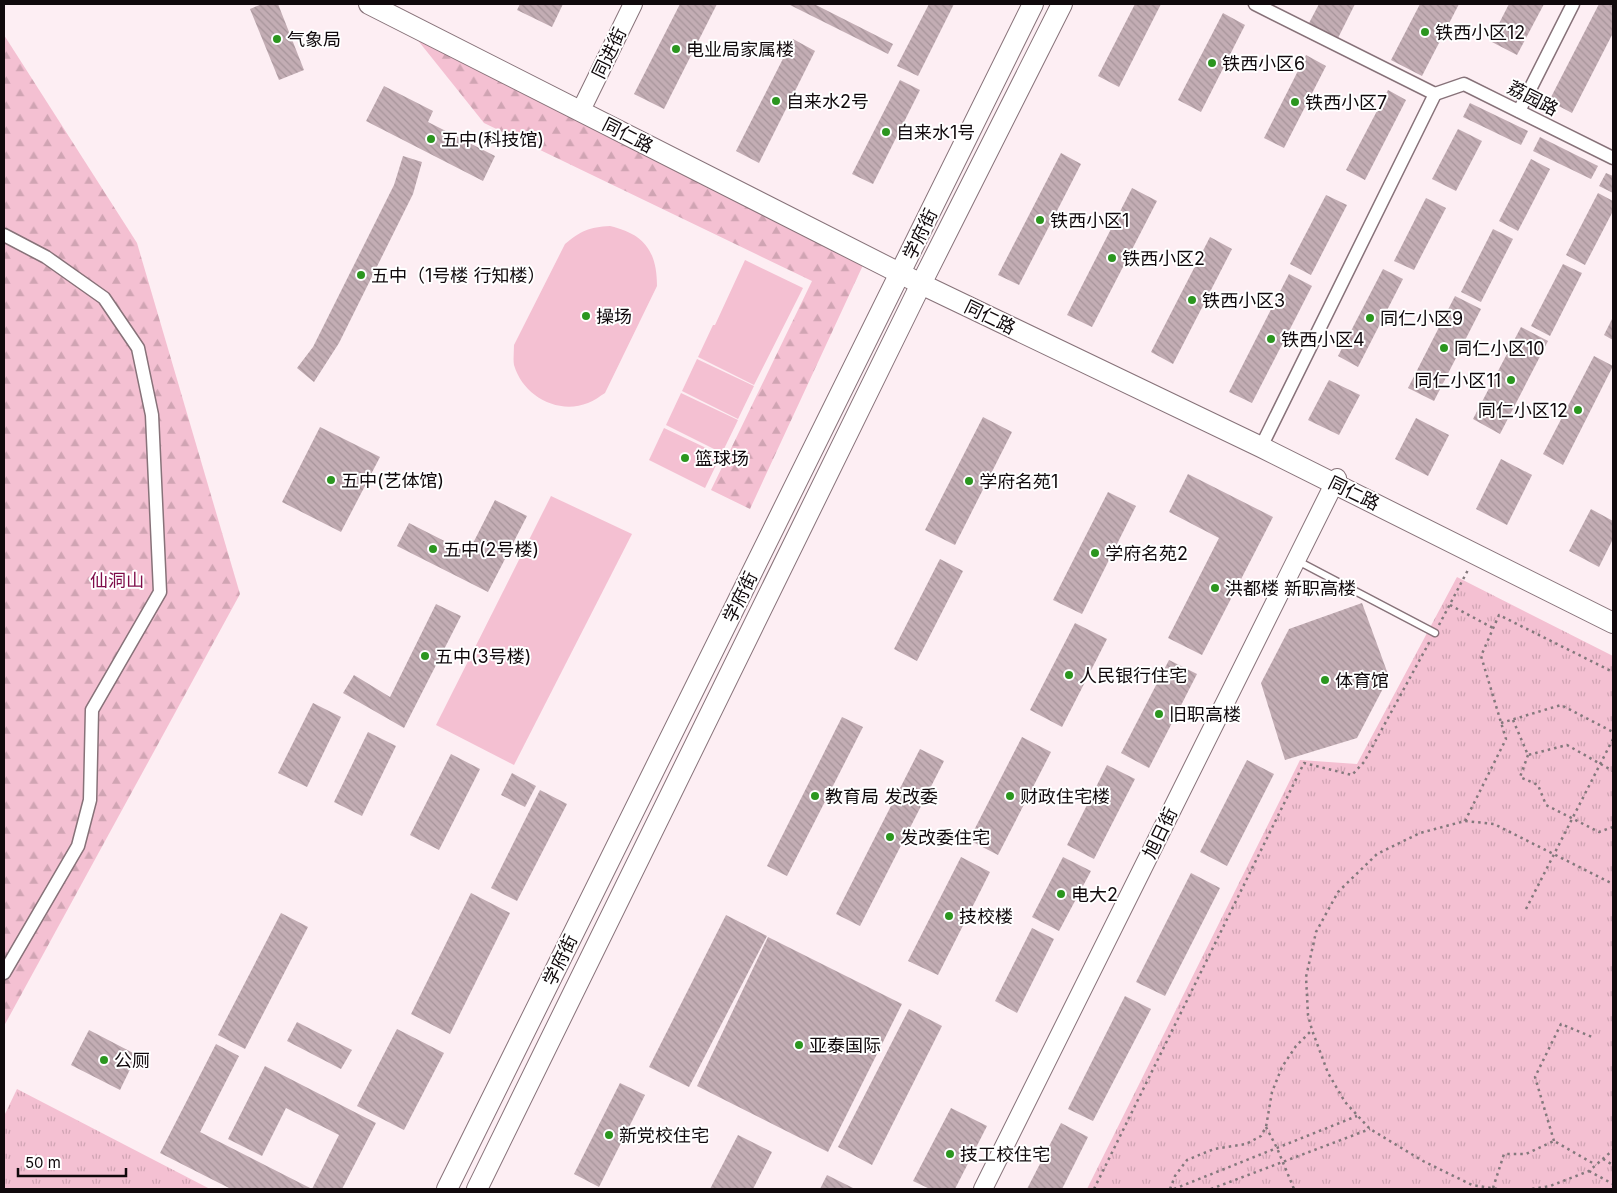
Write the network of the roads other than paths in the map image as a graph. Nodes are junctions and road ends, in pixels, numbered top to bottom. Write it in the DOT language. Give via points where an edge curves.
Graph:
graph roads {
  1 [pos="369,4"];
  2 [pos="390,4"];
  3 [pos="633,4"];
  4 [pos="1033,4"];
  5 [pos="1062,4"];
  6 [pos="1255,4"];
  7 [pos="1573,4"];
  8 [pos="1435,94"];
  9 [pos="585,102"];
  10 [pos="1519,111"];
  11 [pos="1613,158"];
  12 [pos="4,235"];
  13 [pos="902,268"];
  14 [pos="924,279"];
  15 [pos="1262,444"];
  16 [pos="1336,481"];
  17 [pos="1296,560"];
  18 [pos="1612,615"];
  19 [pos="1435,633"];
  20 [pos="4,973"];
  21 [pos="447,1189"];
  22 [pos="477,1189"];
  23 [pos="983,1189"];
  1 -- 13 [label="main road, 同仁路"];
  2 -- 9 [label="main road, 同仁路"];
  3 -- 9 [label="main road, 同进街"];
  4 -- 13 [label="main road, 学府街"];
  5 -- 14 [label="main road, 学府街"];
  6 -- 8 [label="street"];
  7 -- 10 [label="street"];
  8 -- 10 [label="street, 荔园路" via="1464,84"];
  8 -- 15 [label="street"];
  9 -- 13 [label="main road, 同仁路"];
  10 -- 11 [label="street, 荔园路"];
  12 -- 20 [label="street" via="46,257 104,298 138,348 152,416 160,592 92,710 90,800 78,846"];
  13 -- 14 [label="main road, 同仁路"];
  13 -- 21 [label="main road, 学府街"];
  14 -- 15 [label="main road, 同仁路"];
  14 -- 22 [label="main road, 学府街"];
  15 -- 16 [label="main road, 同仁路"];
  16 -- 17 [label="main road, 旭日街"];
  16 -- 18 [label="main road, 同仁路"];
  16 -- 18 [label="main road, 同仁路" via="1477,554"];
  17 -- 19 [label="lane"];
  17 -- 23 [label="main road, 旭日街"];
}
